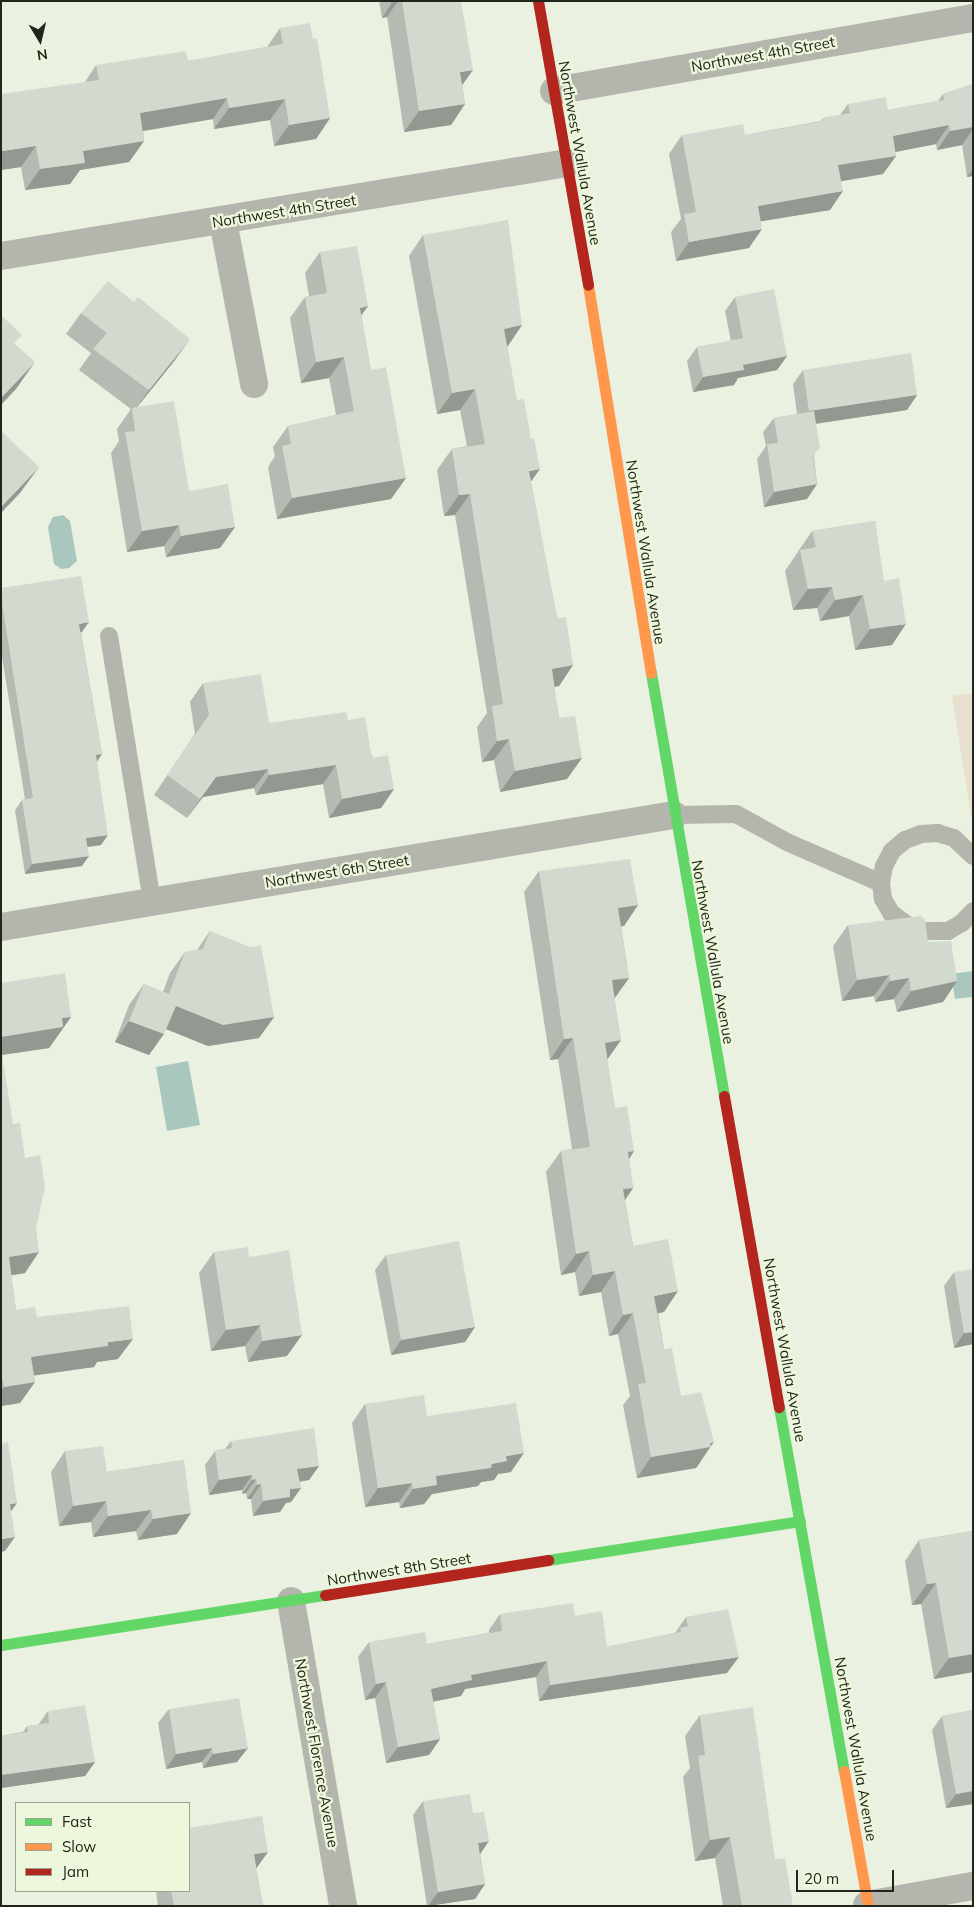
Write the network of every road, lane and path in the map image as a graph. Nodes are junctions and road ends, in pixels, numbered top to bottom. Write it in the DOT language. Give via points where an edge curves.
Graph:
graph roads {
  1 [pos="538,1"];
  2 [pos="973,18"];
  3 [pos="554,91"];
  4 [pos="567,163"];
  5 [pos="223,221"];
  6 [pos="1,256"];
  7 [pos="254,384"];
  8 [pos="109,636"];
  9 [pos="674,815"];
  10 [pos="973,856"];
  11 [pos="881,883"];
  12 [pos="152,902"];
  13 [pos="973,911"];
  14 [pos="1,927"];
  15 [pos="800,1521"];
  16 [pos="291,1601"];
  17 [pos="1,1645"];
  18 [pos="973,1886"];
  19 [pos="867,1905"];
  20 [pos="343,1906"];
  1 -- 3 [label="street, Northwest Wallula Avenue"];
  2 -- 3 [label="street, Northwest 4th Street"];
  3 -- 4 [label="street, Northwest Wallula Avenue"];
  4 -- 5 [label="street, Northwest 4th Street"];
  4 -- 9 [label="street, Northwest Wallula Avenue"];
  5 -- 6 [label="street, Northwest 4th Street"];
  5 -- 7 [label="street"];
  8 -- 12 [label="lane"];
  9 -- 11 [label="lane" via="736,814 789,843"];
  9 -- 12 [label="street, Northwest 6th Street"];
  9 -- 15 [label="street, Northwest Wallula Avenue"];
  10 -- 11 [label="lane" via="954,838 938,833 921,834 905,840 892,851 884,866"];
  11 -- 13 [label="lane" via="883,899 891,913 916,931 948,931"];
  12 -- 14 [label="street, Northwest 6th Street"];
  15 -- 16 [label="street, Northwest 8th Street"];
  15 -- 19 [label="street, Northwest Wallula Avenue"];
  16 -- 17 [label="street, Northwest 8th Street"];
  16 -- 20 [label="street, Northwest Florence Avenue"];
  18 -- 19 [label="street"];
}
